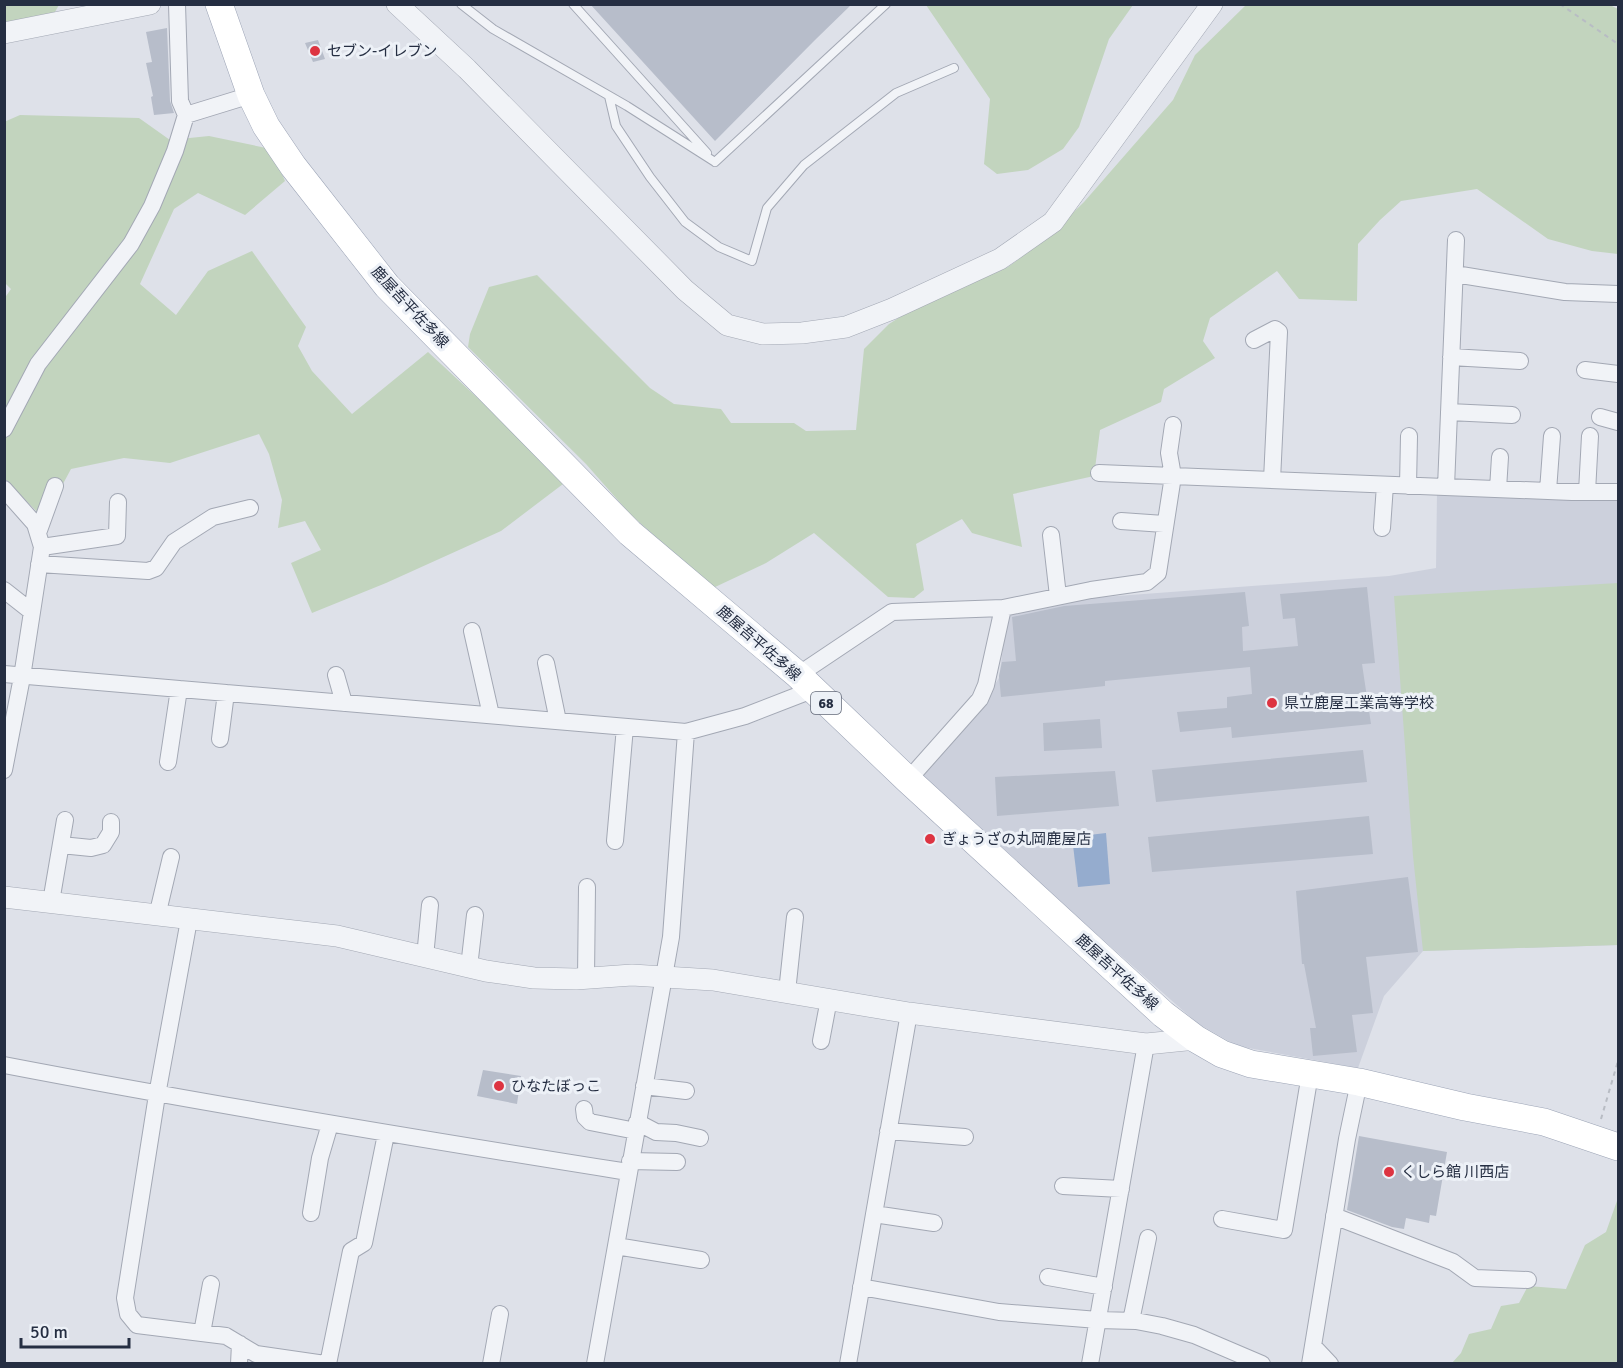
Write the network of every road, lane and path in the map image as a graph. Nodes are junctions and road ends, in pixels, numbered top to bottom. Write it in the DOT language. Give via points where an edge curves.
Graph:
graph roads {
  1 [pos="150,4"];
  2 [pos="177,4"];
  3 [pos="219,4"];
  4 [pos="397,4"];
  5 [pos="461,4"];
  6 [pos="573,4"];
  7 [pos="886,4"];
  8 [pos="1212,4"];
  9 [pos="1560,4"];
  10 [pos="4,33"];
  11 [pos="1618,44"];
  12 [pos="954,68"];
  13 [pos="251,95"];
  14 [pos="609,96"];
  15 [pos="186,115"];
  16 [pos="715,162"];
  17 [pos="1456,240"];
  18 [pos="1455,274"];
  19 [pos="1618,294"];
  20 [pos="1254,340"];
  21 [pos="1451,357"];
  22 [pos="1520,361"];
  23 [pos="1585,370"];
  24 [pos="1618,374"];
  25 [pos="1449,412"];
  26 [pos="1512,414"];
  27 [pos="1600,417"];
  28 [pos="1618,422"];
  29 [pos="1173,425"];
  30 [pos="4,429"];
  31 [pos="1409,436"];
  32 [pos="1552,436"];
  33 [pos="1590,436"];
  34 [pos="1500,457"];
  35 [pos="1099,473"];
  36 [pos="1173,476"];
  37 [pos="1272,480"];
  38 [pos="1384,485"];
  39 [pos="56,486"];
  40 [pos="1408,486"];
  41 [pos="1446,487"];
  42 [pos="4,489"];
  43 [pos="1498,489"];
  44 [pos="1548,491"];
  45 [pos="1587,492"];
  46 [pos="1618,492"];
  47 [pos="118,502"];
  48 [pos="250,508"];
  49 [pos="1121,520"];
  50 [pos="1164,524"];
  51 [pos="1382,528"];
  52 [pos="1051,535"];
  53 [pos="40,540"];
  54 [pos="39,564"];
  55 [pos="4,590"];
  56 [pos="1058,596"];
  57 [pos="1003,608"];
  58 [pos="32,612"];
  59 [pos="472,631"];
  60 [pos="546,663"];
  61 [pos="4,674"];
  62 [pos="336,675"];
  63 [pos="22,677"];
  64 [pos="805,683"];
  65 [pos="179,689"];
  66 [pos="226,693"];
  67 [pos="344,703"];
  68 [pos="491,715"];
  69 [pos="558,721"];
  70 [pos="625,727"];
  71 [pos="686,732"];
  72 [pos="220,739"];
  73 [pos="168,762"];
  74 [pos="4,770"];
  75 [pos="908,780"];
  76 [pos="65,820"];
  77 [pos="111,822"];
  78 [pos="615,841"];
  79 [pos="61,845"];
  80 [pos="171,857"];
  81 [pos="587,887"];
  82 [pos="4,897"];
  83 [pos="51,902"];
  84 [pos="430,905"];
  85 [pos="475,915"];
  86 [pos="157,916"];
  87 [pos="795,917"];
  88 [pos="189,920"];
  89 [pos="425,957"];
  90 [pos="469,967"];
  91 [pos="664,976"];
  92 [pos="586,978"];
  93 [pos="787,992"];
  94 [pos="829,999"];
  95 [pos="909,1013"];
  96 [pos="1196,1039"];
  97 [pos="821,1041"];
  98 [pos="1146,1044"];
  99 [pos="1618,1061"];
  100 [pos="4,1065"];
  101 [pos="1310,1074"];
  102 [pos="1359,1082"];
  103 [pos="644,1086"];
  104 [pos="686,1091"];
  105 [pos="157,1095"];
  106 [pos="584,1109"];
  107 [pos="330,1124"];
  108 [pos="637,1127"];
  109 [pos="888,1131"];
  110 [pos="386,1134"];
  111 [pos="965,1137"];
  112 [pos="700,1138"];
  113 [pos="1593,1138"];
  114 [pos="1618,1147"];
  115 [pos="677,1162"];
  116 [pos="629,1166"];
  117 [pos="1064,1186"];
  118 [pos="1121,1189"];
  119 [pos="311,1213"];
  120 [pos="874,1214"];
  121 [pos="1334,1216"];
  122 [pos="1222,1219"];
  123 [pos="934,1223"];
  124 [pos="1148,1238"];
  125 [pos="615,1246"];
  126 [pos="701,1260"];
  127 [pos="1048,1277"];
  128 [pos="1528,1280"];
  129 [pos="211,1284"];
  130 [pos="861,1287"];
  131 [pos="1104,1287"];
  132 [pos="500,1314"];
  133 [pos="1098,1320"];
  134 [pos="1131,1321"];
  135 [pos="202,1333"];
  136 [pos="240,1344"];
  137 [pos="1312,1346"];
  138 [pos="239,1364"];
  139 [pos="327,1364"];
  140 [pos="491,1364"];
  141 [pos="595,1364"];
  142 [pos="848,1364"];
  143 [pos="1090,1364"];
  144 [pos="1262,1364"];
  145 [pos="1310,1364"];
  146 [pos="1330,1364"];
  1 -- 10 [label="street"];
  2 -- 15 [label="street" via="180,101"];
  3 -- 13 [label="main road, 鹿屋吾平佐多線 / 68"];
  4 -- 8 [label="street" via="467,69 685,290 727,325 772,334 846,327 892,309 1000,259 1053,222"];
  5 -- 14 [label="lane" via="493,29"];
  6 -- 16 [label="lane"];
  7 -- 16 [label="lane"];
  9 -- 11 [label="path"];
  12 -- 14 [label="lane" via="896,93 804,165 767,208 752,261 719,247 685,222 616,126"];
  13 -- 15 [label="street"];
  13 -- 64 [label="main road, 鹿屋吾平佐多線 / 68" via="293,166 387,286 630,533"];
  14 -- 16 [label="lane"];
  15 -- 30 [label="street" via="152,206 131,244 38,364"];
  17 -- 18 [label="street"];
  18 -- 19 [label="street" via="1565,292"];
  18 -- 21 [label="street"];
  20 -- 37 [label="street" via="1275,329 1279,332"];
  21 -- 22 [label="street"];
  21 -- 25 [label="street"];
  23 -- 24 [label="street"];
  25 -- 26 [label="street"];
  25 -- 41 [label="street"];
  27 -- 28 [label="street"];
  29 -- 36 [label="street" via="1169,453"];
  31 -- 40 [label="street"];
  32 -- 44 [label="street"];
  33 -- 45 [label="street"];
  34 -- 43 [label="street"];
  35 -- 36 [label="street"];
  36 -- 37 [label="street"];
  36 -- 50 [label="street"];
  37 -- 38 [label="street"];
  38 -- 40 [label="street"];
  38 -- 51 [label="street"];
  39 -- 53 [label="street"];
  40 -- 41 [label="street"];
  41 -- 43 [label="street"];
  42 -- 53 [label="street" via="36,524"];
  43 -- 44 [label="street"];
  44 -- 45 [label="street"];
  45 -- 46 [label="street"];
  47 -- 53 [label="street" via="117,536"];
  48 -- 54 [label="street" via="213,517 174,542 156,568 147,571"];
  49 -- 50 [label="street"];
  50 -- 56 [label="street" via="1158,573 1147,582"];
  52 -- 56 [label="street"];
  53 -- 54 [label="street"];
  54 -- 58 [label="street"];
  55 -- 58 [label="street"];
  56 -- 57 [label="street"];
  57 -- 64 [label="street" via="892,612"];
  57 -- 75 [label="street" via="980,699"];
  58 -- 63 [label="street"];
  59 -- 68 [label="street"];
  60 -- 69 [label="street"];
  61 -- 63 [label="street"];
  62 -- 67 [label="street"];
  63 -- 65 [label="street"];
  63 -- 74 [label="street"];
  64 -- 71 [label="street" via="745,716"];
  64 -- 75 [label="main road, 鹿屋吾平佐多線 / 68"];
  65 -- 66 [label="street"];
  65 -- 73 [label="street"];
  66 -- 67 [label="street"];
  66 -- 72 [label="street"];
  67 -- 68 [label="street"];
  68 -- 69 [label="street"];
  69 -- 70 [label="street"];
  70 -- 71 [label="street"];
  70 -- 78 [label="street"];
  71 -- 91 [label="street" via="671,937"];
  75 -- 96 [label="main road, 鹿屋吾平佐多線 / 68" via="1133,988"];
  76 -- 79 [label="street"];
  77 -- 79 [label="street" via="111,832 103,845"];
  79 -- 83 [label="street"];
  80 -- 86 [label="street"];
  81 -- 92 [label="street"];
  82 -- 83 [label="street"];
  83 -- 86 [label="street"];
  84 -- 89 [label="street"];
  85 -- 90 [label="street"];
  86 -- 88 [label="street"];
  87 -- 93 [label="street"];
  88 -- 89 [label="street" via="337,936"];
  88 -- 105 [label="street"];
  89 -- 90 [label="street"];
  90 -- 92 [label="street" via="534,978"];
  91 -- 92 [label="street"];
  91 -- 93 [label="street"];
  91 -- 103 [label="street"];
  93 -- 94 [label="street"];
  94 -- 95 [label="street"];
  94 -- 97 [label="street"];
  95 -- 98 [label="street"];
  95 -- 109 [label="street"];
  96 -- 98 [label="street"];
  96 -- 101 [label="main road, 鹿屋吾平佐多線 / 68" via="1251,1064"];
  98 -- 118 [label="street"];
  99 -- 113 [label="path"];
  100 -- 105 [label="street"];
  101 -- 102 [label="main road, 鹿屋吾平佐多線 / 68"];
  101 -- 122 [label="street" via="1284,1230"];
  102 -- 113 [label="main road, 鹿屋吾平佐多線 / 68" via="1544,1122"];
  102 -- 121 [label="street"];
  103 -- 104 [label="street"];
  103 -- 108 [label="street"];
  105 -- 107 [label="street"];
  105 -- 135 [label="street" via="125,1298 128,1314 137,1325"];
  106 -- 108 [label="street" via="590,1122"];
  107 -- 110 [label="street"];
  107 -- 119 [label="street"];
  108 -- 112 [label="street"];
  108 -- 116 [label="street"];
  109 -- 111 [label="street"];
  109 -- 120 [label="street"];
  110 -- 116 [label="street"];
  110 -- 139 [label="street" via="364,1243 351,1251"];
  113 -- 114 [label="main road, 鹿屋吾平佐多線 / 68"];
  115 -- 116 [label="street"];
  116 -- 125 [label="street"];
  117 -- 118 [label="street"];
  118 -- 131 [label="street"];
  120 -- 123 [label="street"];
  120 -- 130 [label="street"];
  121 -- 128 [label="street" via="1453,1262 1475,1278"];
  121 -- 137 [label="street"];
  124 -- 134 [label="street"];
  125 -- 126 [label="street"];
  125 -- 141 [label="street"];
  127 -- 131 [label="street"];
  129 -- 135 [label="street"];
  130 -- 133 [label="street" via="999,1312"];
  130 -- 142 [label="street"];
  131 -- 133 [label="street"];
  132 -- 140 [label="street"];
  133 -- 134 [label="street"];
  133 -- 143 [label="street"];
  134 -- 144 [label="street" via="1194,1335"];
  135 -- 136 [label="street" via="225,1336"];
  136 -- 138 [label="street"];
  136 -- 139 [label="street" via="256,1354"];
  137 -- 145 [label="street"];
  137 -- 146 [label="street"];
}
